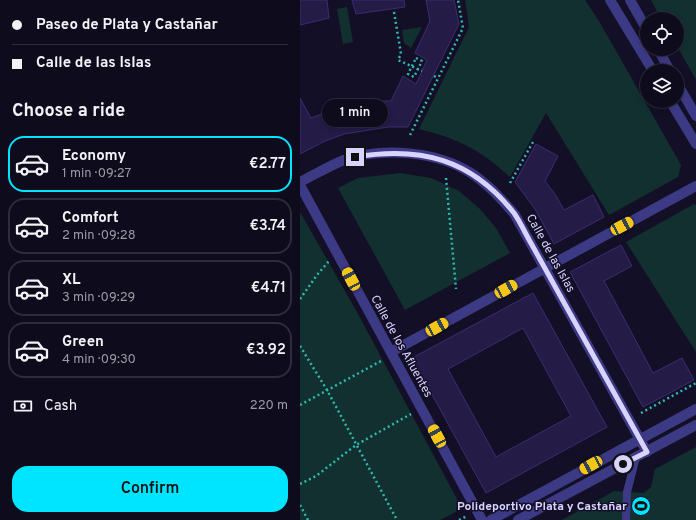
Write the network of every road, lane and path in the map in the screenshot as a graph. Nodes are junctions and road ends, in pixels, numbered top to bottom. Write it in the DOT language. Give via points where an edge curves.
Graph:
graph roads {
  1 [pos="458,0"];
  2 [pos="610,0"];
  3 [pos="630,0"];
  4 [pos="394,12"];
  5 [pos="640,18"];
  6 [pos="649,64"];
  7 [pos="412,66"];
  8 [pos="418,69"];
  9 [pos="422,71"];
  10 [pos="434,76"];
  11 [pos="438,78"];
  12 [pos="684,95"];
  13 [pos="674,108"];
  14 [pos="696,116"];
  15 [pos="410,135"];
  16 [pos="533,142"];
  17 [pos="696,144"];
  18 [pos="446,178"];
  19 [pos="300,183"];
  20 [pos="510,183"];
  21 [pos="696,186"];
  22 [pos="329,261"];
  23 [pos="545,267"];
  24 [pos="456,289"];
  25 [pos="300,298"];
  26 [pos="300,346"];
  27 [pos="387,356"];
  28 [pos="696,383"];
  29 [pos="327,390"];
  30 [pos="300,405"];
  31 [pos="696,409"];
  32 [pos="413,413"];
  33 [pos="641,413"];
  34 [pos="696,424"];
  35 [pos="640,439"];
  36 [pos="356,445"];
  37 [pos="647,452"];
  38 [pos="636,457"];
  39 [pos="300,484"];
  40 [pos="300,505"];
  41 [pos="468,516"];
  42 [pos="308,520"];
  43 [pos="397,520"];
  44 [pos="459,520"];
  45 [pos="482,520"];
  46 [pos="491,520"];
  47 [pos="518,520"];
  48 [pos="626,520"];
  1 -- 11 [label="path" via="463,28"];
  2 -- 6 [label="street"];
  3 -- 5 [label="street"];
  4 -- 7 [label="path" via="401,54 398,60"];
  7 -- 8 [label="path"];
  7 -- 8 [label="path" via="416,58 422,61"];
  7 -- 8 [label="path" via="408,74 414,77"];
  8 -- 9 [label="path"];
  10 -- 11 [label="path"];
  11 -- 15 [label="path"];
  12 -- 14 [label="street"];
  13 -- 17 [label="street"];
  16 -- 20 [label="path"];
  18 -- 24 [label="path"];
  19 -- 23 [label="street, Calle de las Islas" via="355,157 392,153 437,158 470,173 503,201 515,215"];
  19 -- 27 [label="street, Calle de los Afluentes"];
  21 -- 23 [label="street"];
  22 -- 25 [label="path"];
  23 -- 27 [label="street"];
  23 -- 35 [label="street, Calle de las Islas"];
  26 -- 29 [label="path"];
  27 -- 29 [label="path"];
  27 -- 45 [label="street, Calle de los Afluentes"];
  28 -- 33 [label="path"];
  29 -- 30 [label="path"];
  29 -- 36 [label="path"];
  31 -- 35 [label="street"];
  32 -- 36 [label="path"];
  34 -- 37 [label="street"];
  35 -- 37 [label="street, Calle de las Islas"];
  35 -- 46 [label="street"];
  36 -- 39 [label="path" via="316,476"];
  36 -- 43 [label="path"];
  37 -- 38 [label="street"];
  38 -- 47 [label="street"];
  38 -- 48 [label="lane" via="627,492"];
  40 -- 42 [label="path"];
  41 -- 44 [label="path"];
}
